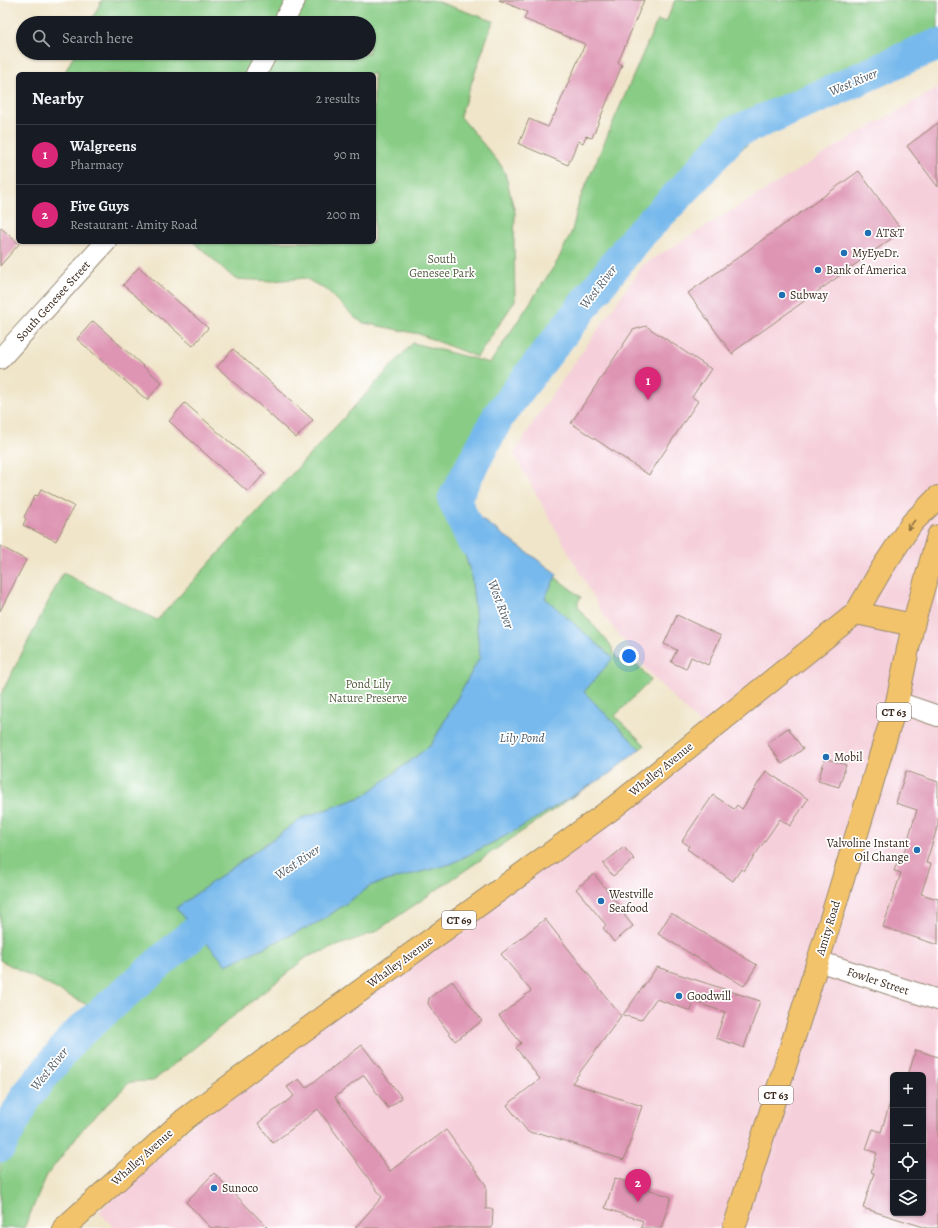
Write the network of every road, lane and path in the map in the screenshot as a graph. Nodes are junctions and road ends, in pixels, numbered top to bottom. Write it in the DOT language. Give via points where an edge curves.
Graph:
graph roads {
  1 [pos="295,0"];
  2 [pos="287,16"];
  3 [pos="263,60"];
  4 [pos="257,72"];
  5 [pos="104,244"];
  6 [pos="0,359"];
  7 [pos="938,497"];
  8 [pos="938,536"];
  9 [pos="856,613"];
  10 [pos="913,625"];
  11 [pos="897,702"];
  12 [pos="938,716"];
  13 [pos="818,962"];
  14 [pos="938,1000"];
  15 [pos="64,1228"];
  16 [pos="734,1228"];
  1 -- 2 [label="street"];
  3 -- 4 [label="street"];
  5 -- 6 [label="street, South Genesee Street"];
  7 -- 9 [label="main road, Whalley Avenue, one-way" via="912,523"];
  8 -- 10 [label="main road, CT 63"];
  9 -- 10 [label="main road"];
  9 -- 15 [label="main road, Whalley Avenue / CT 69" via="613,808 185,1119"];
  10 -- 11 [label="main road, Amity Road / CT 63"];
  11 -- 12 [label="street"];
  11 -- 13 [label="main road, Amity Road / CT 63"];
  13 -- 14 [label="street, Fowler Street"];
  13 -- 16 [label="main road, Amity Road / CT 63"];
}
